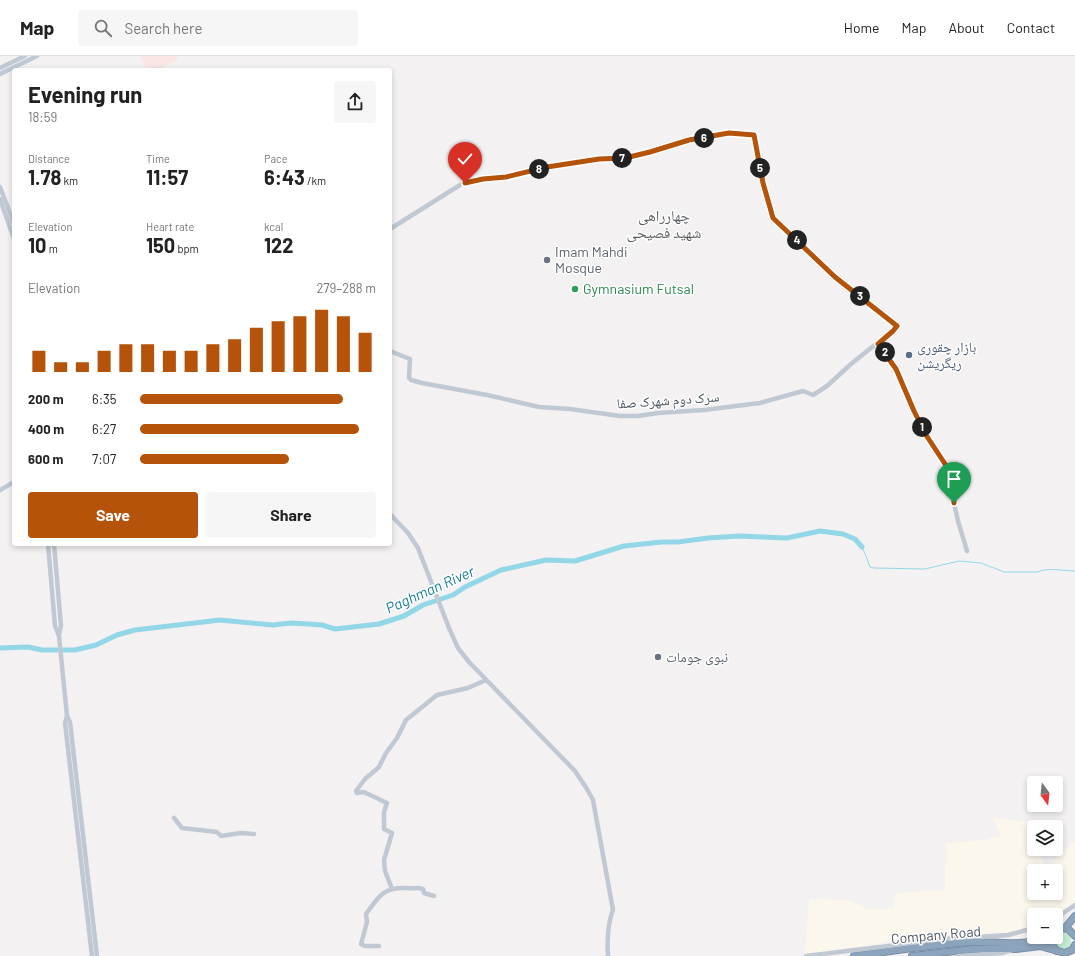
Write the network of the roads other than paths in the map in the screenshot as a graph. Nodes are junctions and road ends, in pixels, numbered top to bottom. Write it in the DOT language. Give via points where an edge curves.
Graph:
graph roads {
  1 [pos="25,56"];
  2 [pos="37,56"];
  3 [pos="0,68"];
  4 [pos="12,68"];
  5 [pos="12,68"];
  6 [pos="0,74"];
  7 [pos="0,187"];
  8 [pos="0,199"];
  9 [pos="12,219"];
  10 [pos="392,228"];
  11 [pos="12,233"];
  12 [pos="878,344"];
  13 [pos="392,352"];
  14 [pos="12,483"];
  15 [pos="0,490"];
  16 [pos="392,516"];
  17 [pos="48,546"];
  18 [pos="54,546"];
  19 [pos="967,551"];
  20 [pos="59,636"];
  21 [pos="486,680"];
  22 [pos="174,818"];
  23 [pos="254,834"];
  24 [pos="86,880"];
  25 [pos="392,888"];
  26 [pos="434,896"];
  27 [pos="1075,904"];
  28 [pos="1063,913"];
  29 [pos="1075,916"];
  30 [pos="1065,928"];
  31 [pos="1027,930"];
  32 [pos="1075,936"];
  33 [pos="1027,943"];
  34 [pos="1052,944"];
  35 [pos="1075,945"];
  36 [pos="379,946"];
  37 [pos="1016,949"];
  38 [pos="1063,954"];
  39 [pos="92,956"];
  40 [pos="97,956"];
  41 [pos="608,956"];
  42 [pos="806,956"];
  43 [pos="854,956"];
  44 [pos="912,956"];
  45 [pos="958,956"];
  1 -- 3 [label="street"];
  2 -- 5 [label="street"];
  4 -- 6 [label="street"];
  7 -- 9 [label="street"];
  8 -- 11 [label="street"];
  10 -- 12 [label="street, سرک دوم شهرک صفا" via="470,181 506,177 547,167 599,159 625,158 689,140 729,133 754,135 773,218 835,277 897,326"];
  12 -- 13 [label="street, سرک دوم شهرک صفا" via="813,395 803,391 760,403 633,416 612,416 572,409 539,407 422,383 409,378 410,359"];
  12 -- 19 [label="street" via="896,369 923,429 951,473 954,503"];
  14 -- 15 [label="street"];
  16 -- 21 [label="street" via="418,548 458,648"];
  17 -- 20 [label="street" via="55,626"];
  18 -- 20 [label="street" via="61,626"];
  20 -- 24 [label="street"];
  21 -- 25 [label="street" via="468,688 437,696 406,720 380,765 356,791 387,802 384,829 392,833 384,860 385,871"];
  21 -- 41 [label="street" via="575,771 593,800 613,910 608,924"];
  22 -- 23 [label="street" via="182,828 217,832 221,836"];
  24 -- 39 [label="street"];
  24 -- 40 [label="street"];
  25 -- 26 [label="street" via="421,888 424,893"];
  25 -- 36 [label="street" via="380,895 366,914 367,922 361,944"];
  27 -- 28 [label="street"];
  29 -- 30 [label="highway"];
  30 -- 32 [label="highway"];
  31 -- 42 [label="street" via="1008,935 946,939"];
  33 -- 43 [label="highway, Company Road" via="974,942"];
  34 -- 38 [label="highway"];
  35 -- 38 [label="highway" via="1070,952"];
  37 -- 38 [label="highway, Company Road" via="1040,946"];
  37 -- 44 [label="highway, Company Road" via="974,949"];
  37 -- 45 [label="street" via="1002,953"];
}
